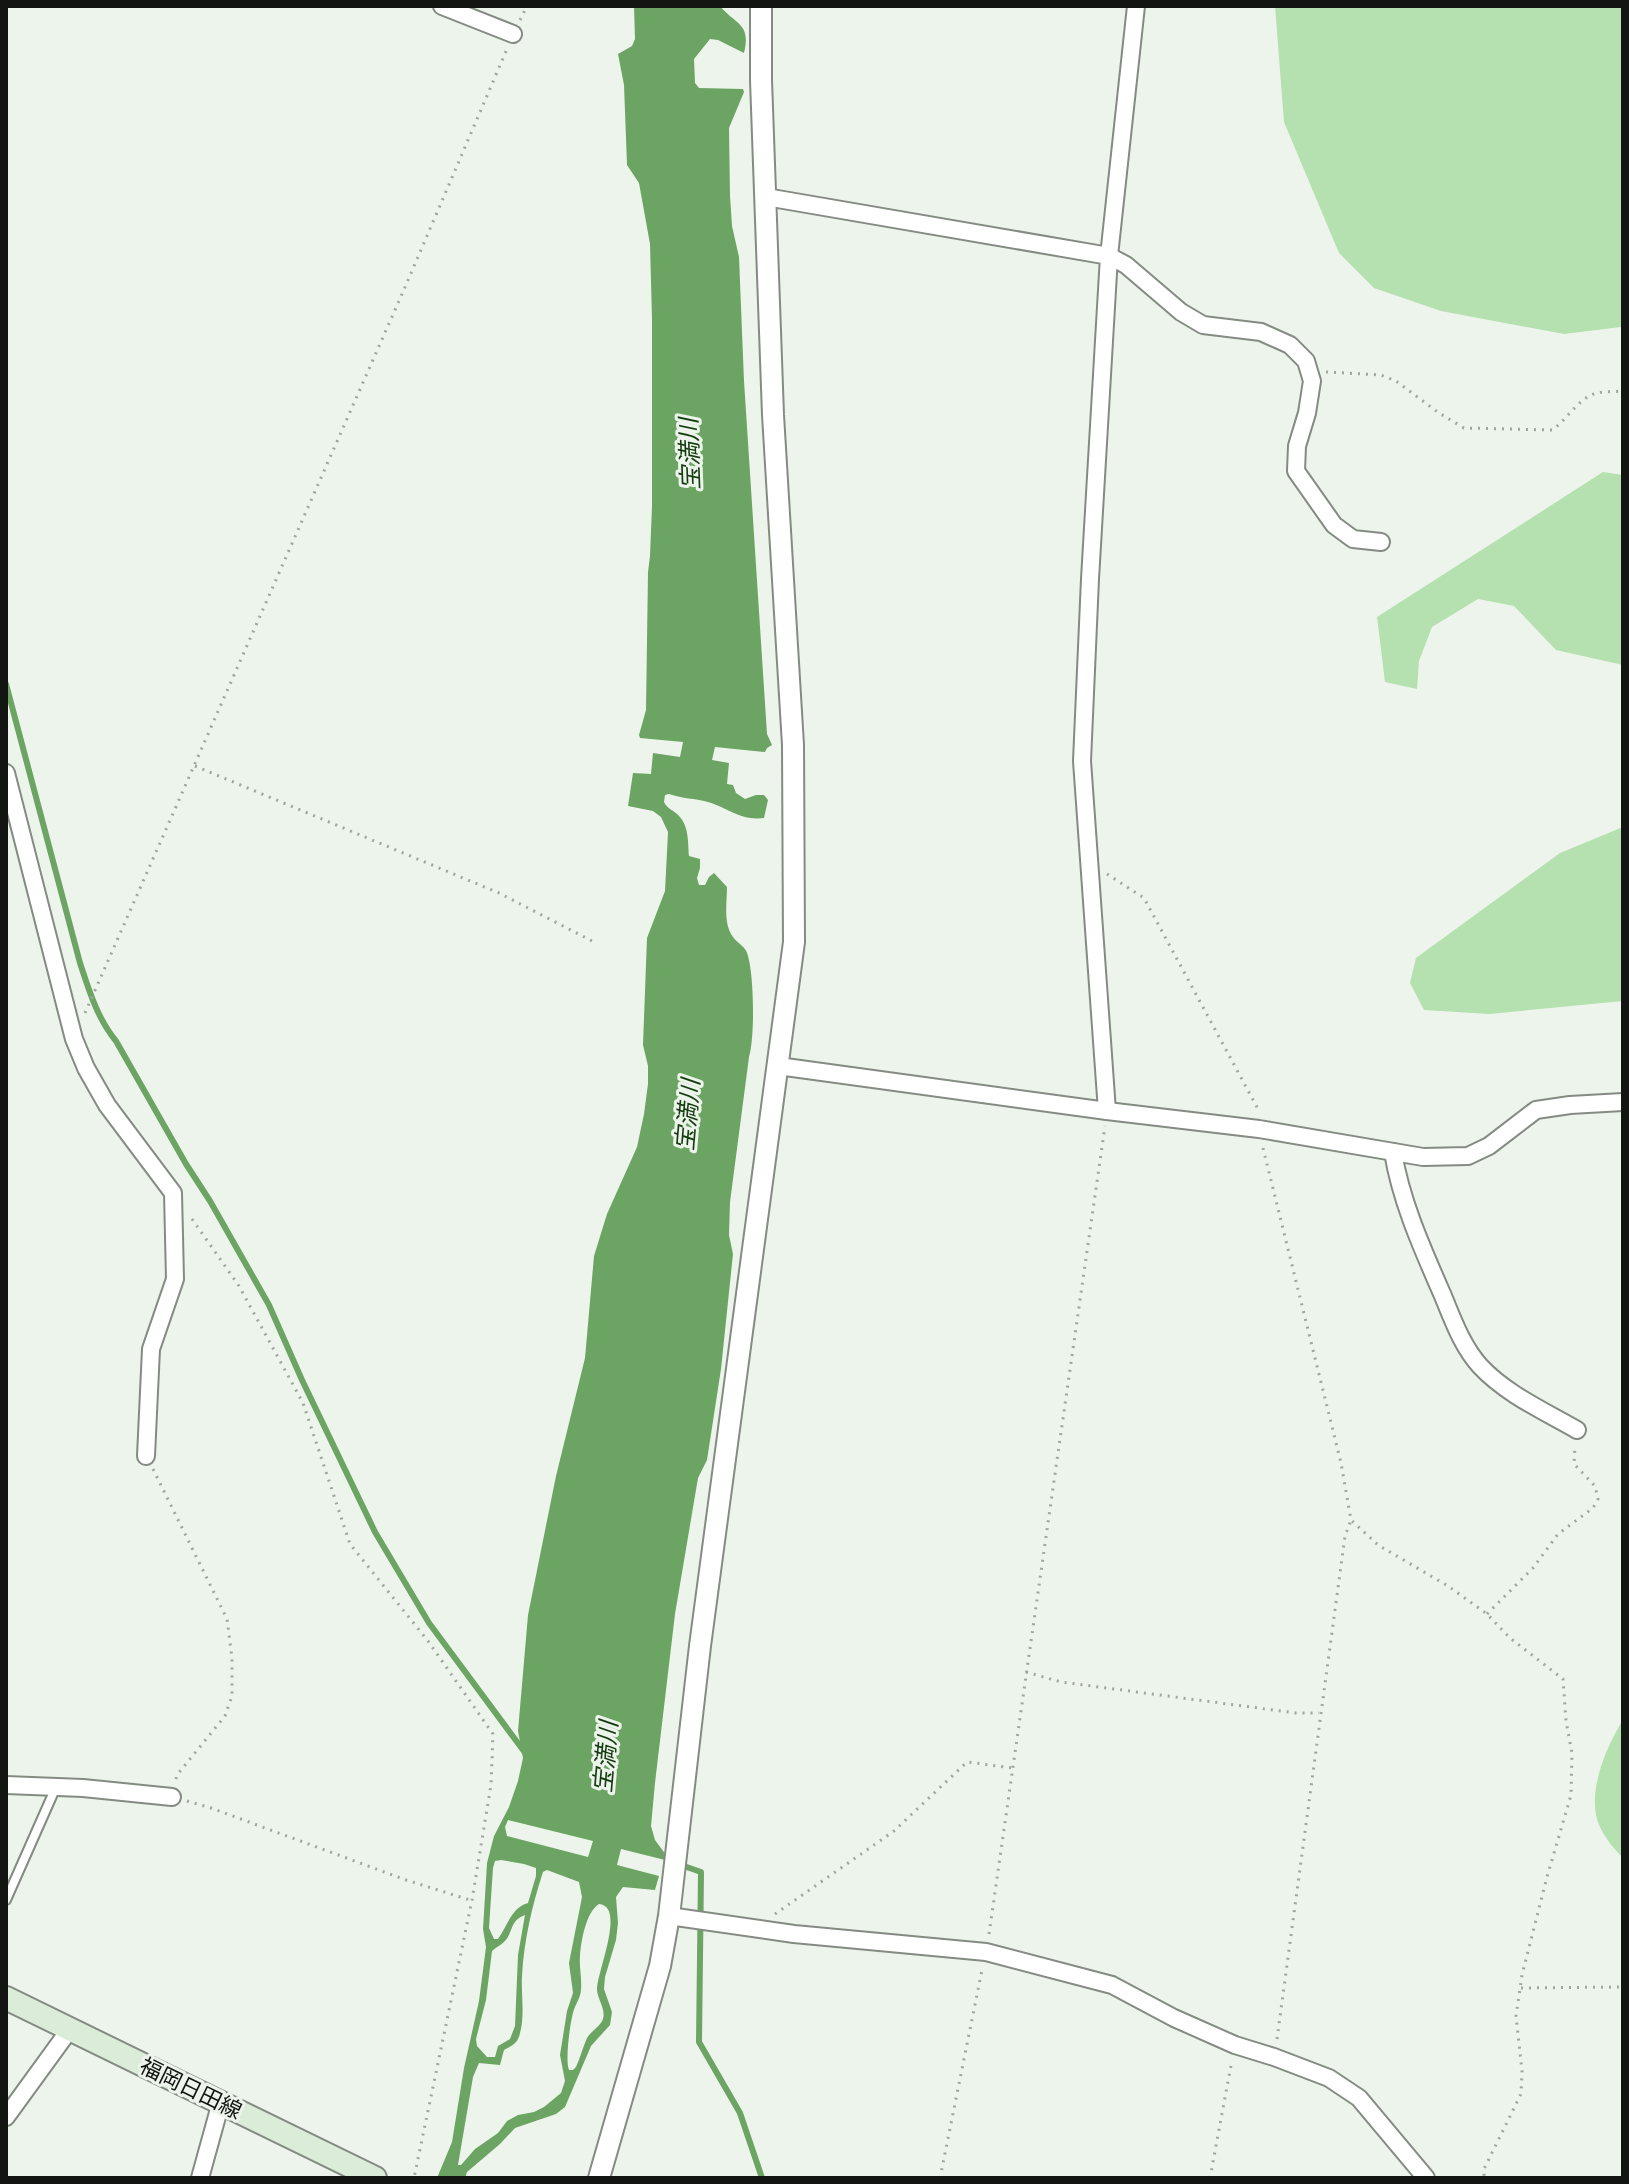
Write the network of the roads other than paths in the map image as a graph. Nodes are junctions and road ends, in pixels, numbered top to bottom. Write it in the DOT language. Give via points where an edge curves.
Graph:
graph roads {
  1 [pos="442,6"];
  2 [pos="761,6"];
  3 [pos="1136,6"];
  4 [pos="513,34"];
  5 [pos="766,197"];
  6 [pos="1109,256"];
  7 [pos="1381,542"];
  8 [pos="6,773"];
  9 [pos="778,1066"];
  10 [pos="1623,1102"];
  11 [pos="1107,1111"];
  12 [pos="1393,1152"];
  13 [pos="1577,1430"];
  14 [pos="146,1456"];
  15 [pos="6,1785"];
  16 [pos="56,1786"];
  17 [pos="172,1797"];
  18 [pos="6,1900"];
  19 [pos="669,1916"];
  20 [pos="6,1998"];
  21 [pos="70,2029"];
  22 [pos="221,2102"];
  23 [pos="6,2117"];
  24 [pos="200,2178"];
  25 [pos="375,2178"];
  26 [pos="599,2178"];
  27 [pos="1426,2178"];
  1 -- 4 [label="street"];
  2 -- 5 [label="street"];
  3 -- 6 [label="street"];
  5 -- 6 [label="street"];
  5 -- 9 [label="street" via="793,745 794,942"];
  6 -- 7 [label="street" via="1203,325 1261,332 1290,345 1306,361 1312,381 1296,471 1334,525 1353,539"];
  6 -- 11 [label="street" via="1082,761"];
  8 -- 14 [label="street" via="74,1039 107,1105 173,1193 175,1279 151,1349"];
  9 -- 11 [label="street"];
  9 -- 19 [label="street"];
  10 -- 12 [label="street" via="1536,1110 1468,1156"];
  11 -- 12 [label="street"];
  12 -- 13 [label="street" via="1418,1238 1464,1345 1511,1392"];
  15 -- 16 [label="street"];
  16 -- 17 [label="street"];
  16 -- 18 [label="lane"];
  19 -- 26 [label="street" via="660,1966"];
  19 -- 27 [label="street" via="986,1952 1112,1985 1235,2045 1329,2078 1359,2098"];
  20 -- 21 [label="main road, 福岡日田線"];
  21 -- 22 [label="main road, 福岡日田線"];
  21 -- 23 [label="street"];
  22 -- 24 [label="street"];
  22 -- 25 [label="main road, 福岡日田線"];
}
